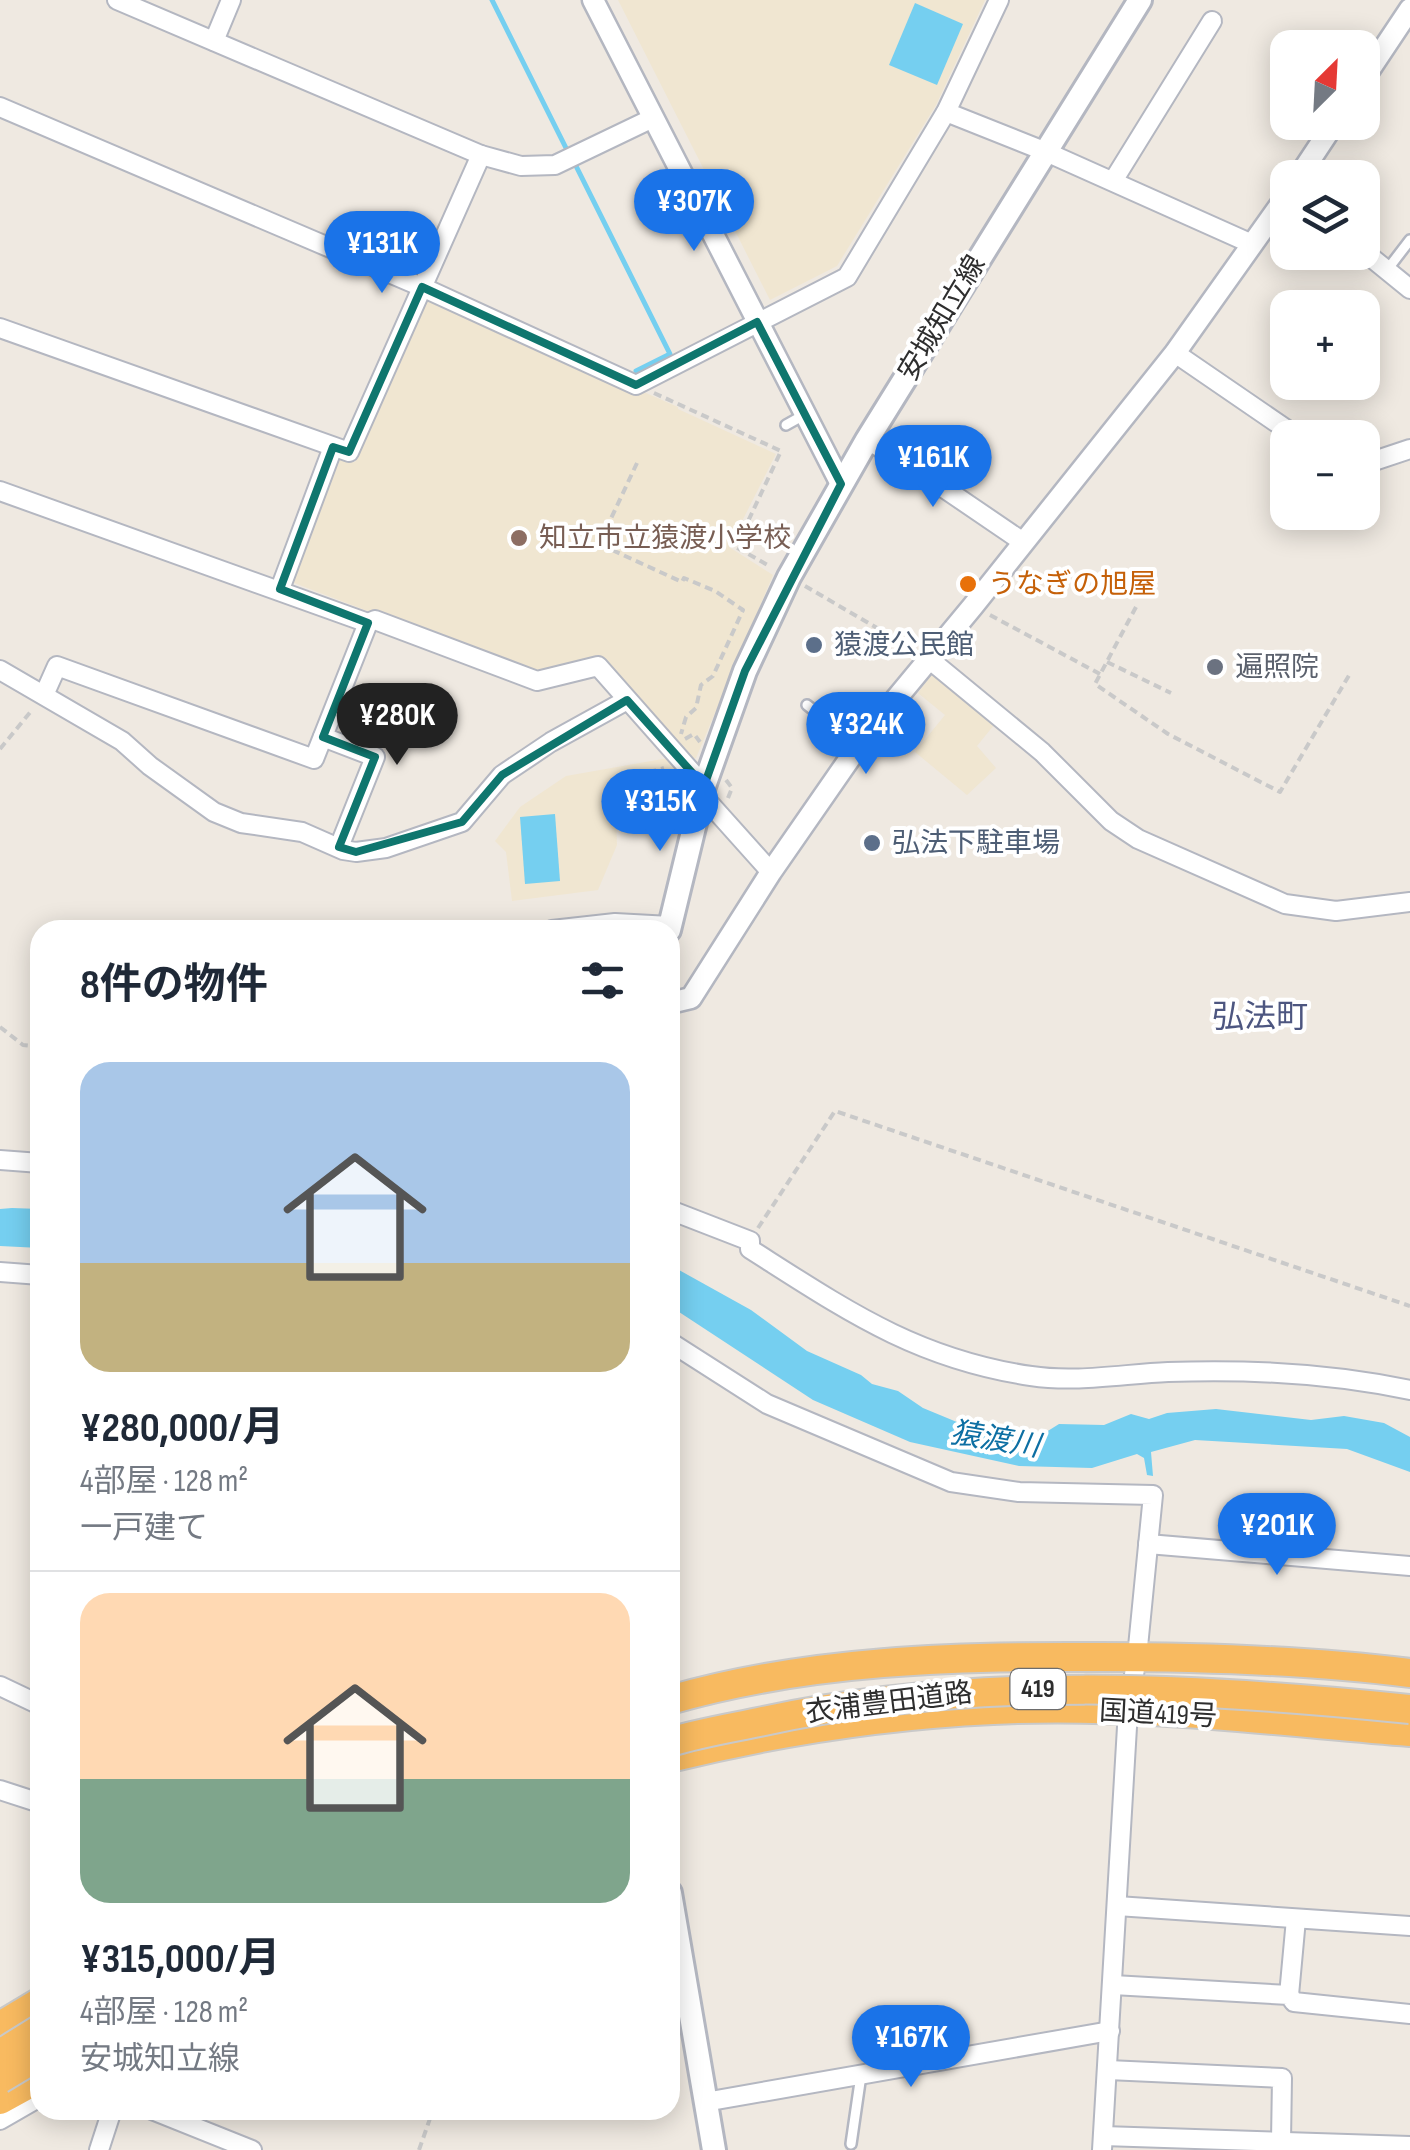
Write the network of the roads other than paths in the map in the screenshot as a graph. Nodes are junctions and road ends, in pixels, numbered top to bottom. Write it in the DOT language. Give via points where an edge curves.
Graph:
graph roads {
  1 [pos="117,0"];
  2 [pos="231,0"];
  3 [pos="593,0"];
  4 [pos="999,0"];
  5 [pos="1140,0"];
  6 [pos="1410,9"];
  7 [pos="1212,22"];
  8 [pos="214,41"];
  9 [pos="1380,54"];
  10 [pos="0,107"];
  11 [pos="946,112"];
  12 [pos="653,118"];
  13 [pos="1044,151"];
  14 [pos="482,155"];
  15 [pos="1112,181"];
  16 [pos="1270,219"];
  17 [pos="1410,240"];
  18 [pos="1252,244"];
  19 [pos="1380,265"];
  20 [pos="1386,270"];
  21 [pos="422,287"];
  22 [pos="1410,289"];
  23 [pos="757,322"];
  24 [pos="0,328"];
  25 [pos="1176,353"];
  26 [pos="1273,420"];
  27 [pos="867,440"];
  28 [pos="333,447"];
  29 [pos="1410,449"];
  30 [pos="1380,460"];
  31 [pos="841,484"];
  32 [pos="0,491"];
  33 [pos="1023,542"];
  34 [pos="280,589"];
  35 [pos="368,623"];
  36 [pos="927,662"];
  37 [pos="0,670"];
  38 [pos="44,695"];
  39 [pos="627,700"];
  40 [pos="807,705"];
  41 [pos="323,737"];
  42 [pos="858,745"];
  43 [pos="703,791"];
  44 [pos="338,847"];
  45 [pos="771,872"];
  46 [pos="1410,902"];
  47 [pos="671,920"];
  48 [pos="680,1001"];
  49 [pos="0,1160"];
  50 [pos="30,1162"];
  51 [pos="680,1214"];
  52 [pos="0,1272"];
  53 [pos="30,1274"];
  54 [pos="680,1348"];
  55 [pos="1410,1390"];
  56 [pos="1148,1544"];
  57 [pos="1410,1566"];
  58 [pos="1137,1657"];
  59 [pos="1410,1673"];
  60 [pos="0,1686"];
  61 [pos="1410,1694"];
  62 [pos="680,1697"];
  63 [pos="30,1700"];
  64 [pos="1128,1710"];
  65 [pos="1410,1710"];
  66 [pos="680,1724"];
  67 [pos="1410,1732"];
  68 [pos="680,1740"];
  69 [pos="680,1756"];
  70 [pos="0,1790"];
  71 [pos="30,1800"];
  72 [pos="1117,1906"];
  73 [pos="1296,1919"];
  74 [pos="1410,1926"];
  75 [pos="680,1953"];
  76 [pos="1113,1984"];
  77 [pos="1289,1995"];
  78 [pos="30,2008"];
  79 [pos="1410,2014"];
  80 [pos="0,2026"];
  81 [pos="1110,2031"];
  82 [pos="30,2035"];
  83 [pos="0,2053"];
  84 [pos="30,2062"];
  85 [pos="30,2064"];
  86 [pos="1108,2070"];
  87 [pos="861,2075"];
  88 [pos="0,2079"];
  89 [pos="30,2084"];
  90 [pos="0,2100"];
  91 [pos="705,2102"];
  92 [pos="30,2104"];
  93 [pos="0,2120"];
  94 [pos="109,2120"];
  95 [pos="177,2120"];
  96 [pos="1282,2141"];
  97 [pos="1102,2143"];
  98 [pos="852,2144"];
  99 [pos="1410,2146"];
  100 [pos="99,2150"];
  101 [pos="252,2150"];
  102 [pos="714,2150"];
  1 -- 8 [label="street"];
  2 -- 8 [label="street"];
  3 -- 12 [label="street"];
  4 -- 11 [label="street"];
  5 -- 13 [label="main road, 安城知立線"];
  6 -- 9 [label="street"];
  7 -- 15 [label="street"];
  8 -- 14 [label="street"];
  10 -- 21 [label="street"];
  11 -- 13 [label="street"];
  11 -- 23 [label="street" via="847,277"];
  12 -- 14 [label="street" via="556,165 521,166"];
  12 -- 23 [label="street"];
  13 -- 15 [label="street"];
  13 -- 27 [label="main road, 安城知立線"];
  14 -- 21 [label="street"];
  15 -- 18 [label="street"];
  16 -- 18 [label="street"];
  17 -- 20 [label="lane"];
  18 -- 25 [label="street"];
  19 -- 20 [label="street"];
  20 -- 22 [label="street"];
  21 -- 23 [label="street" via="636,385"];
  21 -- 28 [label="street" via="349,452"];
  23 -- 31 [label="street" via="795,420"];
  24 -- 28 [label="street"];
  25 -- 26 [label="street"];
  25 -- 33 [label="street"];
  27 -- 31 [label="main road, 安城知立線"];
  27 -- 33 [label="street"];
  28 -- 34 [label="street"];
  29 -- 30 [label="street"];
  31 -- 43 [label="main road, 安城知立線" via="745,671"];
  32 -- 34 [label="street"];
  33 -- 36 [label="street"];
  34 -- 35 [label="street"];
  35 -- 39 [label="street" via="384,623 536,681 598,666"];
  35 -- 41 [label="street"];
  36 -- 42 [label="street"];
  36 -- 46 [label="street" via="1138,839 1286,904 1336,911"];
  37 -- 38 [label="street"];
  38 -- 41 [label="street" via="57,666 314,758"];
  38 -- 44 [label="street" via="122,741 214,812"];
  39 -- 43 [label="street"];
  39 -- 44 [label="street" via="502,775 462,822 372,852"];
  40 -- 42 [label="lane"];
  41 -- 44 [label="street" via="376,757"];
  42 -- 45 [label="street" via="829,798"];
  43 -- 45 [label="street"];
  43 -- 47 [label="main road, 安城知立線"];
  45 -- 48 [label="street" via="691,998"];
  49 -- 50 [label="street"];
  51 -- 55 [label="street" via="750,1241 750,1249 864,1322 938,1355 1034,1377 1233,1370 1312,1373"];
  52 -- 53 [label="street"];
  54 -- 56 [label="street" via="767,1404 952,1482 1020,1492 1153,1495"];
  56 -- 57 [label="street"];
  56 -- 58 [label="street"];
  58 -- 59 [label="highway, 国道419号 / 419"];
  58 -- 62 [label="highway, 国道419号 / 419" via="937,1659 730,1683"];
  58 -- 64 [label="street"];
  60 -- 63 [label="street"];
  61 -- 66 [label="highway, 衣浦豊田道路 / 419" via="1171,1677 989,1674 880,1683"];
  64 -- 67 [label="highway, 国道419号 / 419"];
  64 -- 69 [label="highway, 国道419号 / 419" via="884,1719"];
  64 -- 72 [label="street"];
  65 -- 68 [label="highway, 衣浦豊田道路 / 419, bridge" via="1147,1688 1010,1690 832,1706"];
  70 -- 71 [label="street"];
  72 -- 73 [label="street"];
  72 -- 76 [label="street"];
  73 -- 74 [label="street"];
  73 -- 77 [label="street"];
  75 -- 91 [label="main road"];
  76 -- 77 [label="street"];
  76 -- 81 [label="street"];
  77 -- 79 [label="street" via="1294,2002"];
  78 -- 80 [label="highway"];
  81 -- 86 [label="street"];
  81 -- 87 [label="street"];
  82 -- 83 [label="highway, bridge"];
  83 -- 85 [label="street"];
  84 -- 88 [label="highway, bridge"];
  86 -- 96 [label="street" via="1282,2078"];
  86 -- 97 [label="street"];
  87 -- 91 [label="street"];
  87 -- 98 [label="lane"];
  89 -- 90 [label="highway"];
  91 -- 102 [label="main road"];
  92 -- 93 [label="street"];
  94 -- 100 [label="street"];
  95 -- 101 [label="street"];
  96 -- 97 [label="street"];
  96 -- 99 [label="street"];
}
